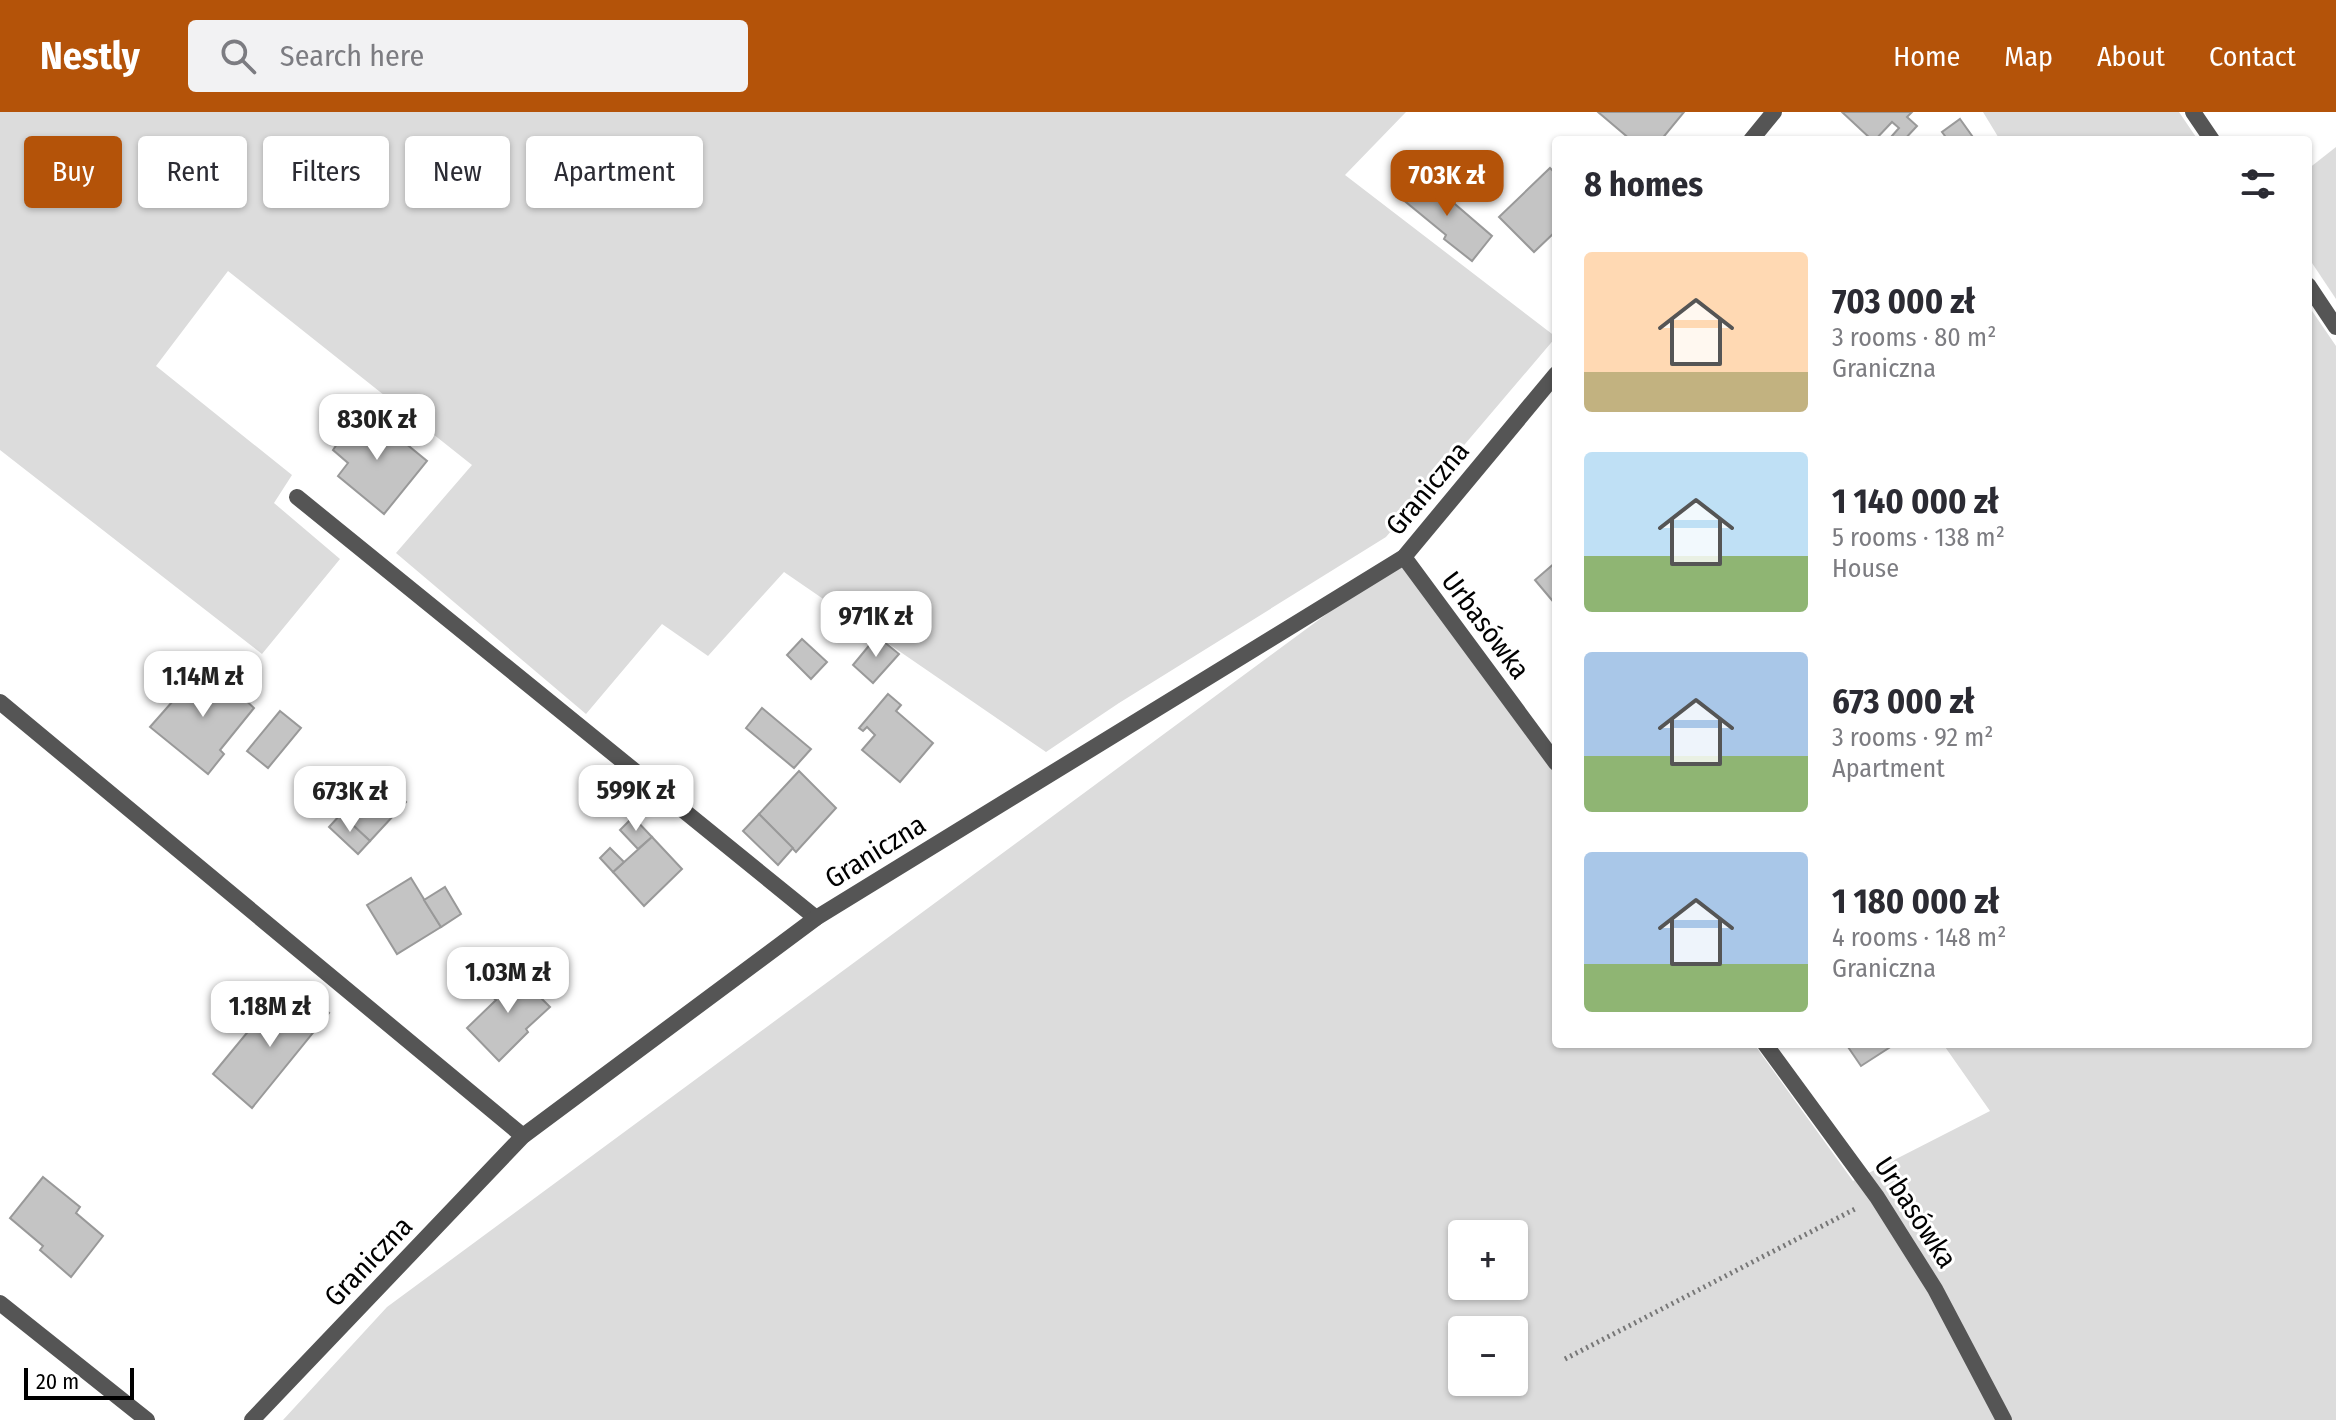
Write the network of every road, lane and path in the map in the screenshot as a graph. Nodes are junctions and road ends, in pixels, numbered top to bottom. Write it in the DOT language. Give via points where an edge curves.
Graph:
graph roads {
  1 [pos="1774,112"];
  2 [pos="2193,112"];
  3 [pos="1754,136"];
  4 [pos="2209,136"];
  5 [pos="2312,291"];
  6 [pos="2336,327"];
  7 [pos="1552,379"];
  8 [pos="297,497"];
  9 [pos="1404,557"];
  10 [pos="0,702"];
  11 [pos="1552,758"];
  12 [pos="816,918"];
  13 [pos="1768,1048"];
  14 [pos="523,1136"];
  15 [pos="1877,1197"];
  16 [pos="0,1303"];
  17 [pos="1565,1359"];
  18 [pos="147,1420"];
  19 [pos="252,1420"];
  20 [pos="2004,1420"];
  1 -- 3 [label="street"];
  2 -- 4 [label="street"];
  5 -- 6 [label="street"];
  7 -- 9 [label="street, Graniczna"];
  8 -- 12 [label="street"];
  9 -- 11 [label="street, Urbasówka"];
  9 -- 12 [label="street, Graniczna"];
  10 -- 14 [label="street"];
  12 -- 14 [label="street, Graniczna"];
  13 -- 15 [label="street, Urbasówka"];
  14 -- 19 [label="street, Graniczna"];
  15 -- 17 [label="path"];
  15 -- 20 [label="street, Urbasówka" via="1935,1289"];
  16 -- 18 [label="street"];
}
